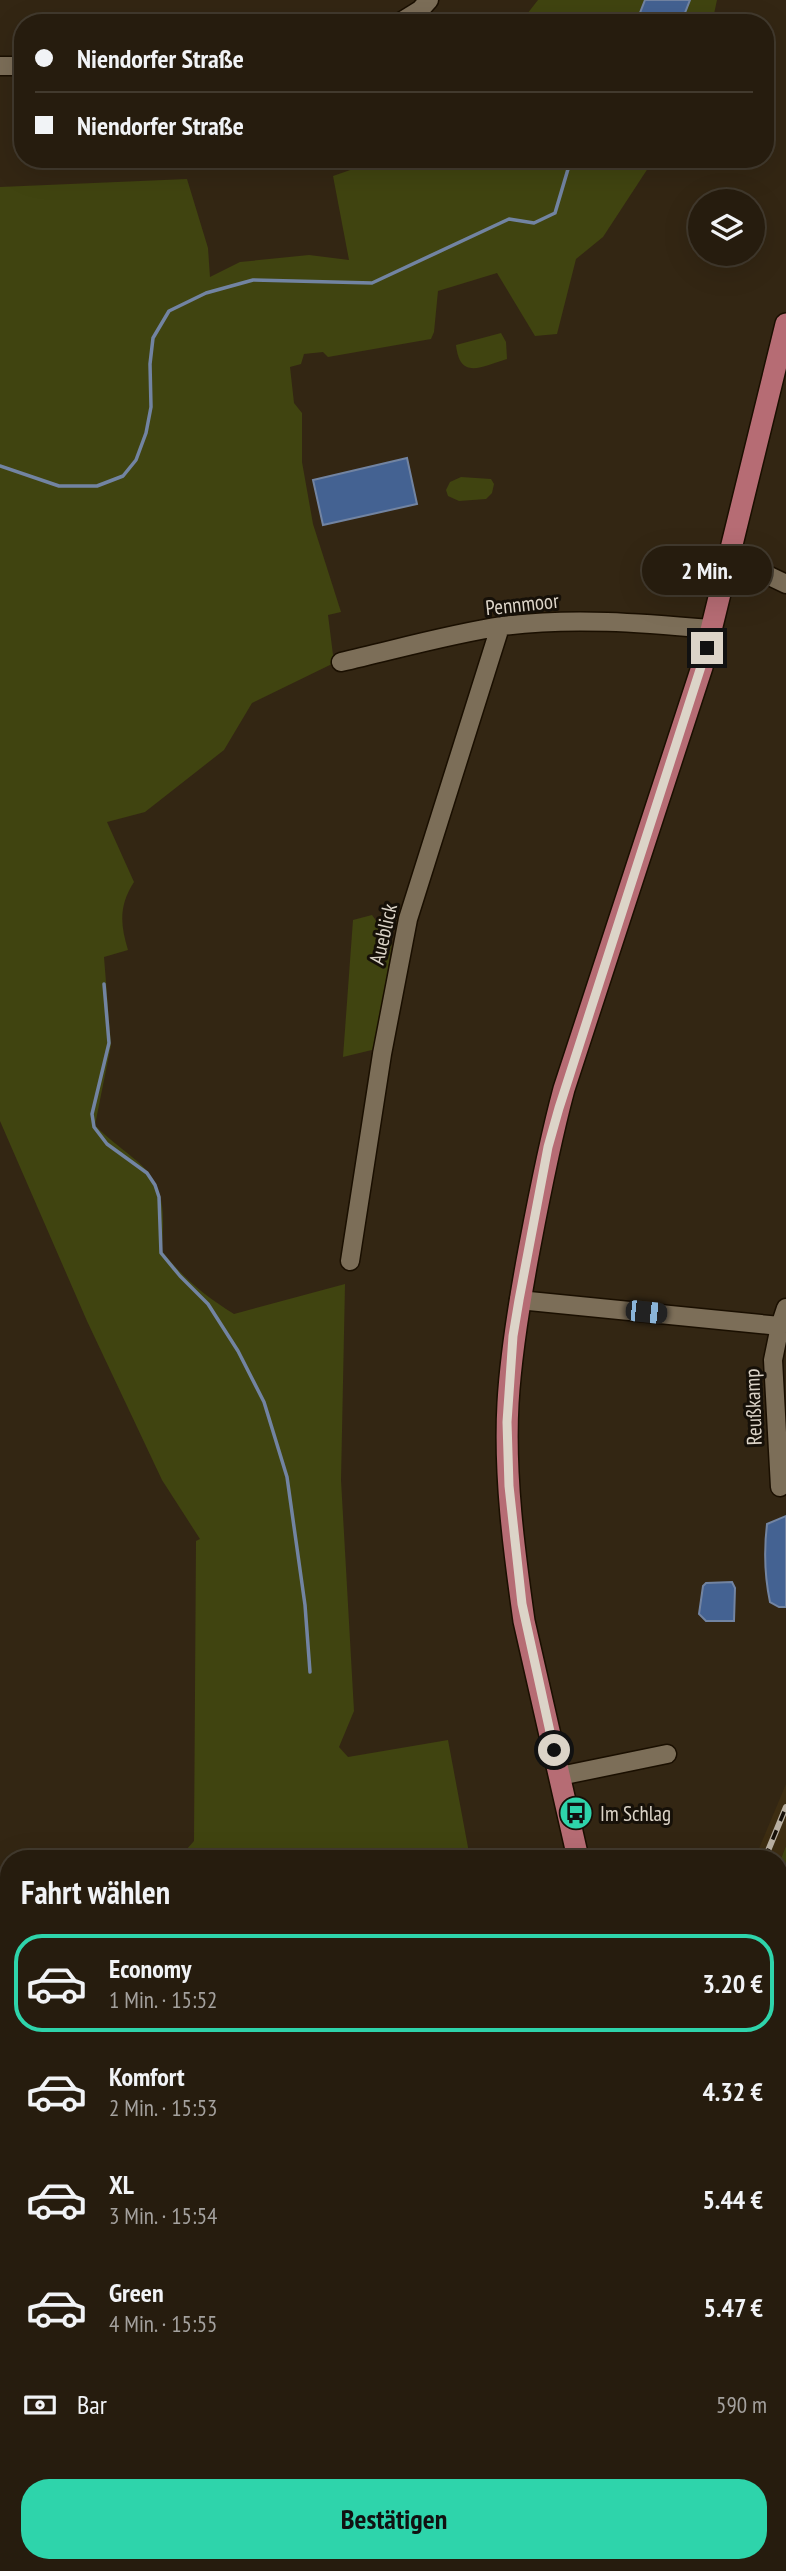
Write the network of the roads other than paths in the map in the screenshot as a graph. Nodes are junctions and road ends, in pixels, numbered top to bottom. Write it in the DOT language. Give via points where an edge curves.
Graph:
graph roads {
  1 [pos="429,0"];
  2 [pos="414,14"];
  3 [pos="786,324"];
  4 [pos="730,557"];
  5 [pos="786,584"];
  6 [pos="500,627"];
  7 [pos="712,629"];
  8 [pos="341,662"];
  9 [pos="350,1261"];
  10 [pos="519,1300"];
  11 [pos="786,1308"];
  12 [pos="780,1326"];
  13 [pos="780,1487"];
  14 [pos="667,1754"];
  15 [pos="560,1776"];
  16 [pos="576,1850"];
  1 -- 2 [label="street"];
  3 -- 4 [label="main road"];
  4 -- 5 [label="street"];
  4 -- 7 [label="main road"];
  6 -- 7 [label="street, Pennmoor" via="595,621"];
  6 -- 8 [label="street, Pennmoor"];
  6 -- 9 [label="street, Aueblick" via="408,919"];
  7 -- 10 [label="main road" via="564,1089 548,1147"];
  10 -- 12 [label="street"];
  10 -- 15 [label="main road" via="508,1404 509,1486 524,1621"];
  11 -- 12 [label="street, Reußkamp"];
  12 -- 13 [label="street, Reußkamp" via="773,1360"];
  14 -- 15 [label="street"];
  15 -- 16 [label="main road"];
}
